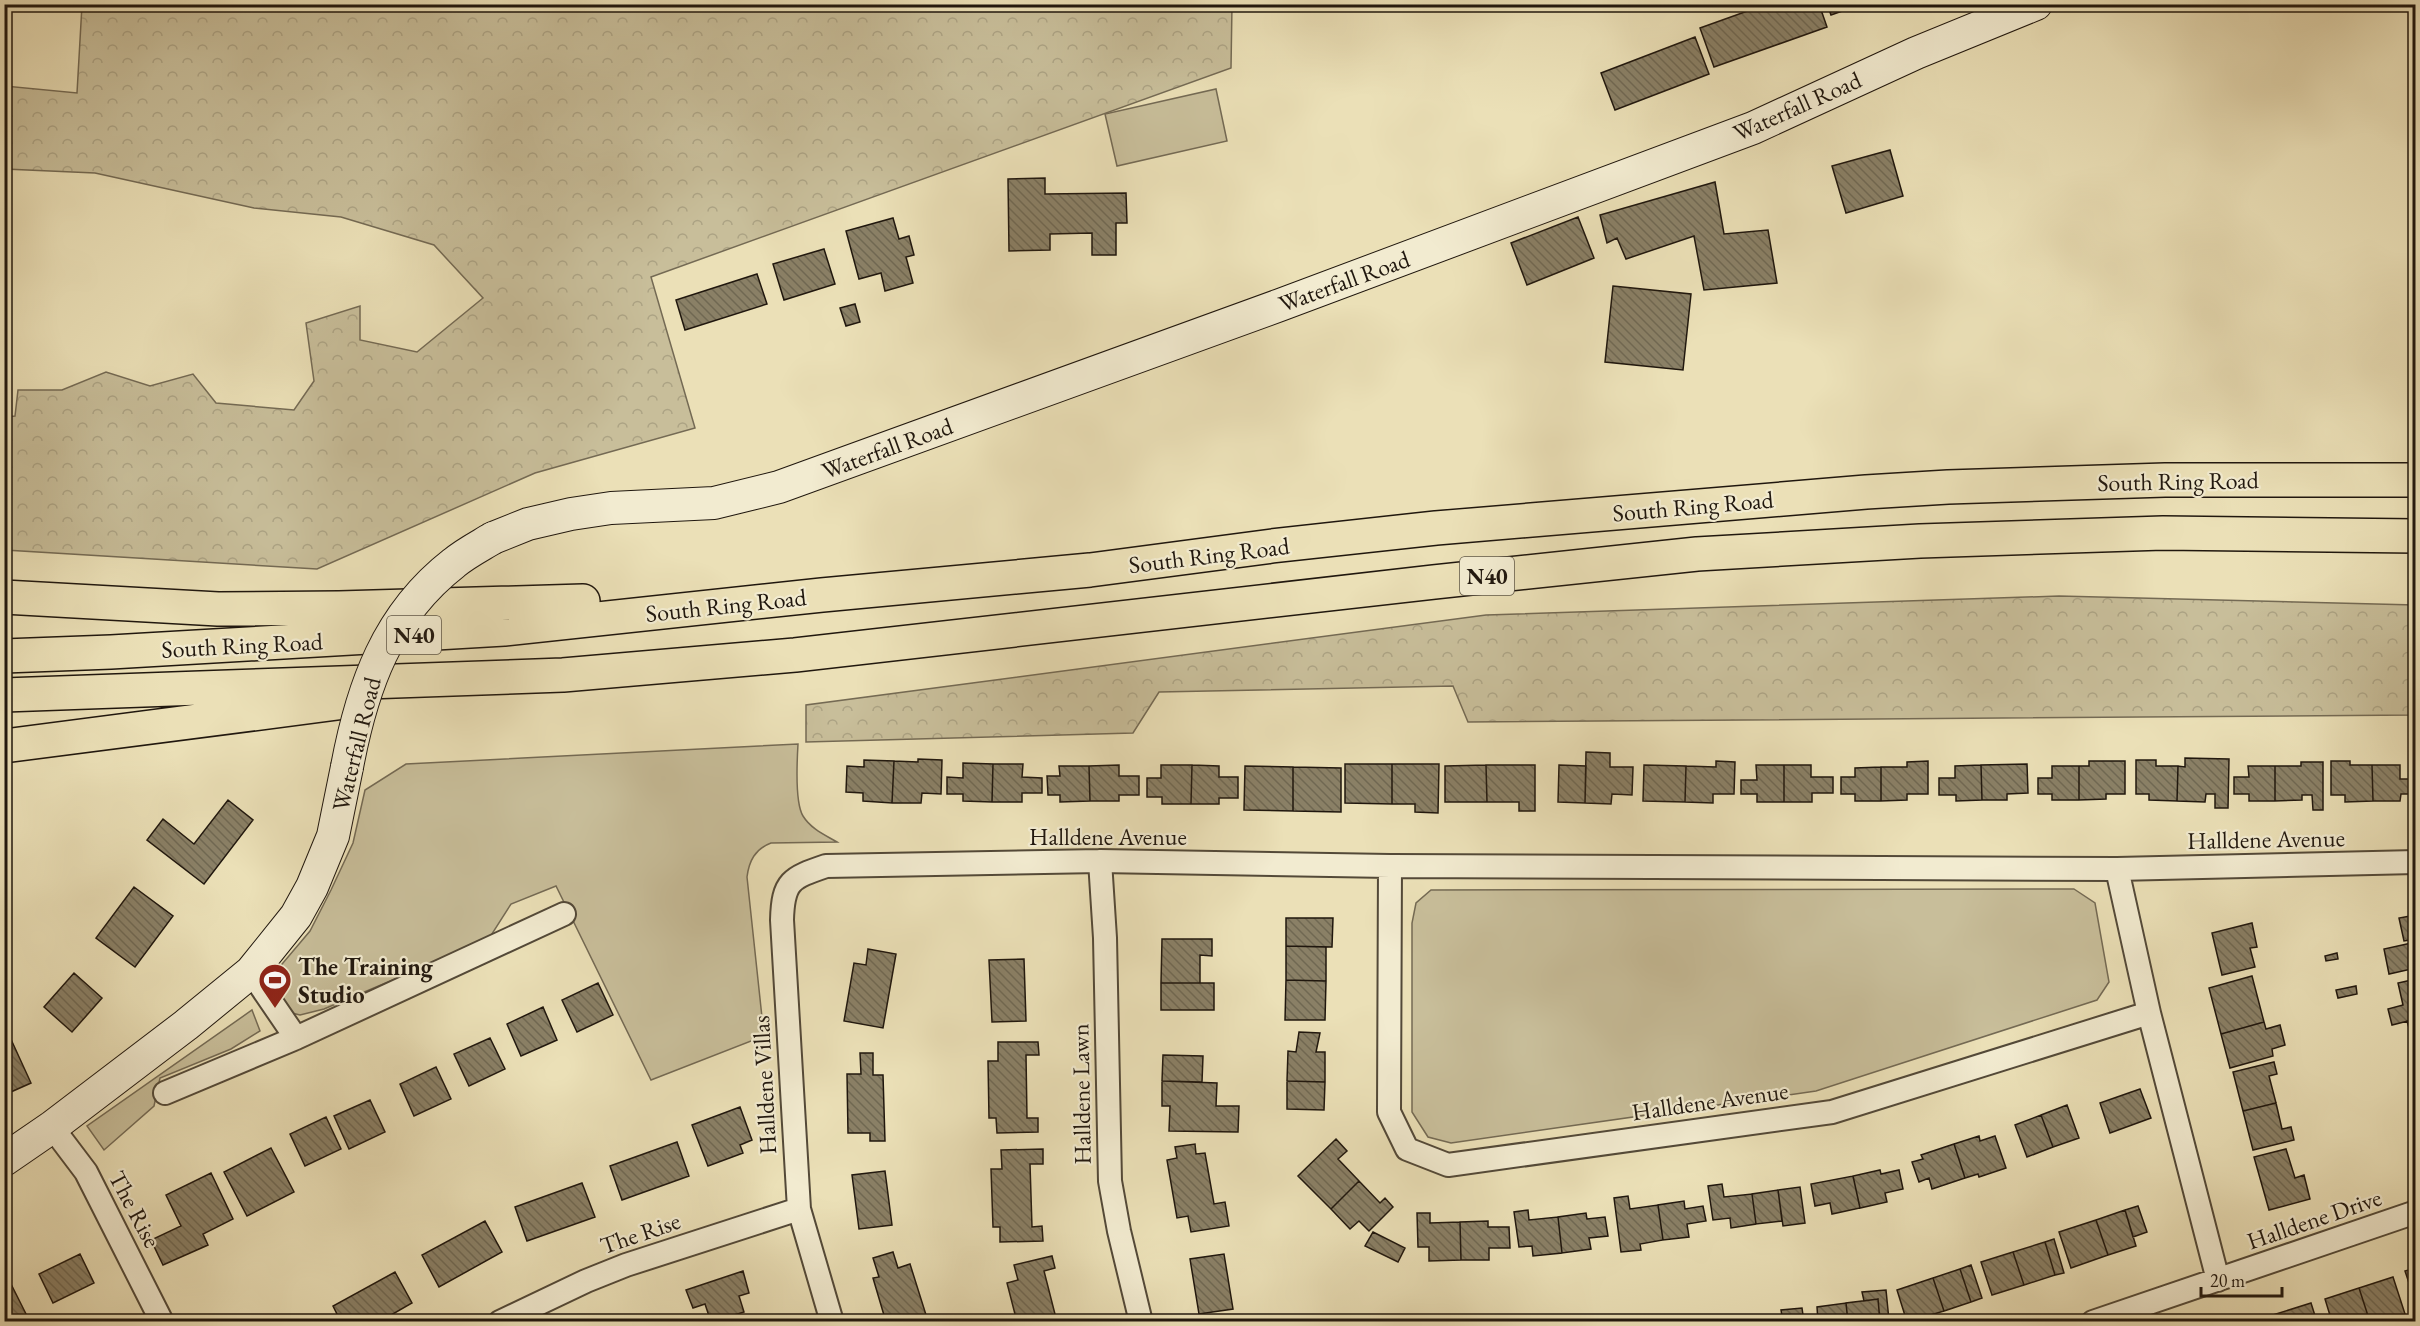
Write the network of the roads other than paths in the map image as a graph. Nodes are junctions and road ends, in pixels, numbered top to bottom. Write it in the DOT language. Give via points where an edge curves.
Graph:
graph roads {
  1 [pos="2036,4"];
  2 [pos="2415,480"];
  3 [pos="2415,536"];
  4 [pos="822,595"];
  5 [pos="4,597"];
  6 [pos="4,656"];
  7 [pos="563,675"];
  8 [pos="4,695"];
  9 [pos="4,746"];
  10 [pos="1100,861"];
  11 [pos="2415,862"];
  12 [pos="826,866"];
  13 [pos="1390,866"];
  14 [pos="2117,869"];
  15 [pos="564,914"];
  16 [pos="252,972"];
  17 [pos="2148,1013"];
  18 [pos="296,1038"];
  19 [pos="165,1093"];
  20 [pos="52,1127"];
  21 [pos="4,1160"];
  22 [pos="799,1209"];
  23 [pos="2415,1212"];
  24 [pos="2218,1280"];
  25 [pos="502,1321"];
  26 [pos="162,1322"];
  27 [pos="832,1322"];
  28 [pos="1141,1322"];
  29 [pos="2093,1322"];
  1 -- 16 [label="street, Waterfall Road, bridge" via="1916,53 1753,128 779,487 714,503 571,514 528,524 493,538 455,562 424,590 399,621 375,664 355,725 333,836 296,916"];
  2 -- 4 [label="highway, South Ring Road / N40" via="2165,480 1866,492 1436,528 1090,570"];
  3 -- 7 [label="highway, South Ring Road / N40" via="2163,533 1696,554 795,655"];
  4 -- 5 [label="highway" via="240,609"];
  4 -- 6 [label="highway, South Ring Road / N40" via="504,629"];
  7 -- 8 [label="highway, South Ring Road / N40"];
  7 -- 9 [label="highway"];
  10 -- 12 [label="street, Halldene Avenue"];
  10 -- 13 [label="street, Halldene Avenue"];
  10 -- 28 [label="street, Halldene Lawn" via="1110,1180"];
  11 -- 14 [label="street, Halldene Avenue"];
  12 -- 22 [label="street, Halldene Villas" via="795,876 783,897"];
  13 -- 14 [label="street, Halldene Avenue"];
  13 -- 17 [label="street, Halldene Avenue" via="1389,1112 1407,1149 1448,1165 1832,1112"];
  14 -- 17 [label="street"];
  15 -- 18 [label="street"];
  16 -- 18 [label="street"];
  16 -- 20 [label="street, Waterfall Road"];
  17 -- 24 [label="street"];
  18 -- 19 [label="street"];
  20 -- 21 [label="street, Waterfall Road"];
  20 -- 26 [label="street, The Rise" via="86,1172"];
  22 -- 25 [label="street, The Rise" via="626,1265"];
  22 -- 27 [label="street, Halldene Villas"];
  23 -- 24 [label="street, Halldene Drive"];
  24 -- 29 [label="street, Halldene Drive"];
}
